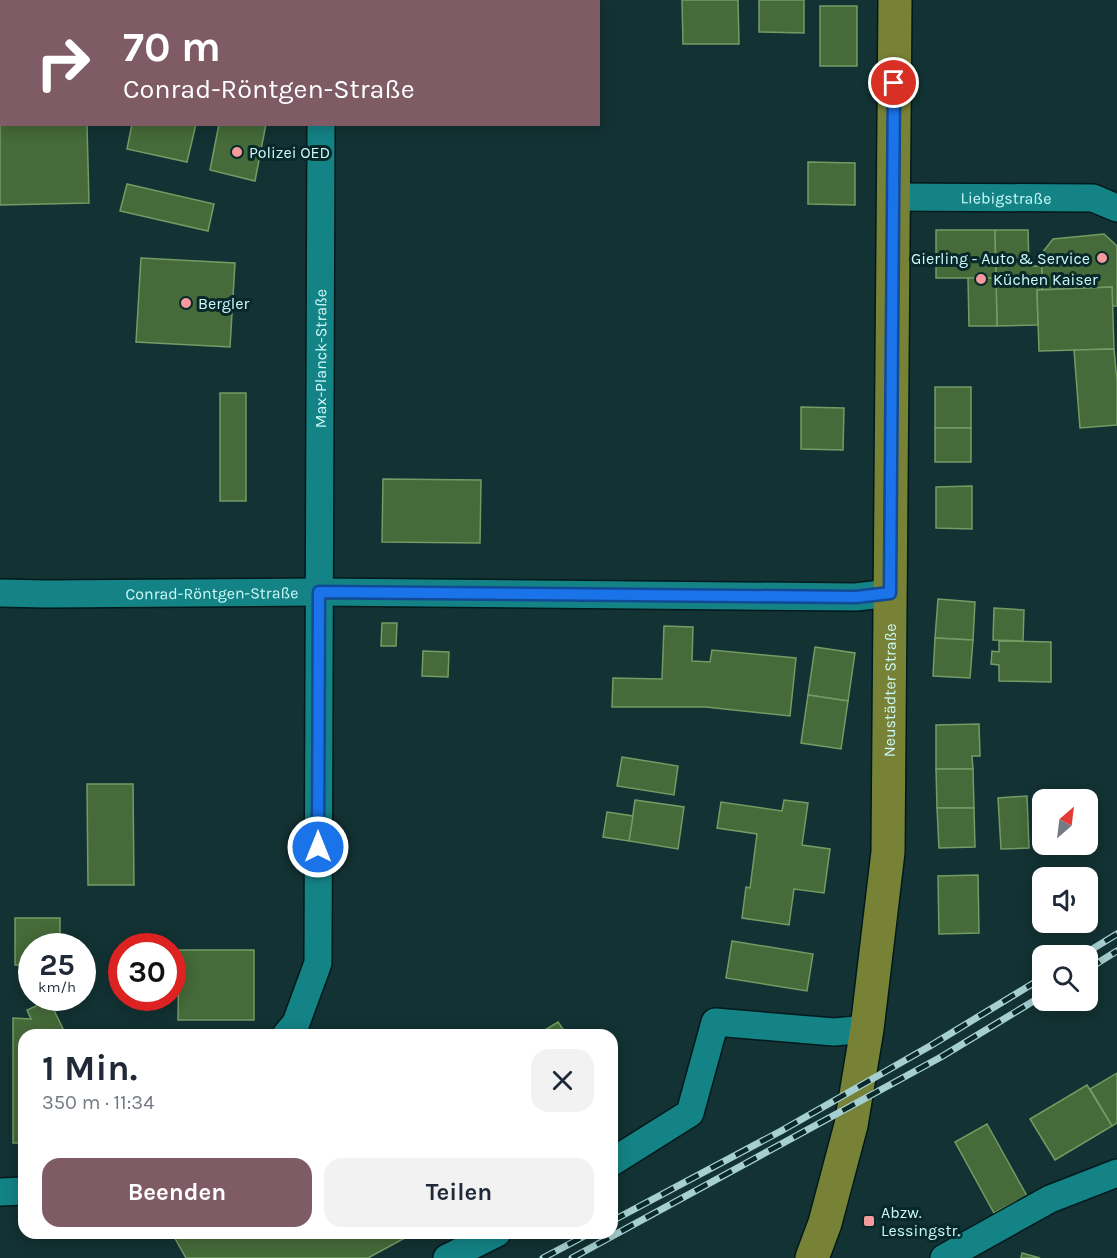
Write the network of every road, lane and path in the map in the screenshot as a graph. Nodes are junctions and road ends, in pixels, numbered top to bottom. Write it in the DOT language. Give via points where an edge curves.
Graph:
graph roads {
  1 [pos="895,0"];
  2 [pos="321,126"];
  3 [pos="892,196"];
  4 [pos="1117,208"];
  5 [pos="0,592"];
  6 [pos="319,592"];
  7 [pos="890,593"];
  8 [pos="291,1029"];
  9 [pos="867,1029"];
  10 [pos="618,1158"];
  11 [pos="1117,1173"];
  12 [pos="18,1191"];
  13 [pos="0,1192"];
  14 [pos="485,1239"];
  15 [pos="447,1258"];
  16 [pos="812,1258"];
  17 [pos="944,1258"];
  1 -- 3 [label="main road, Neustädter Straße"];
  2 -- 6 [label="street, Max-Planck-Straße"];
  3 -- 4 [label="street, Liebigstraße" via="1093,198"];
  3 -- 7 [label="main road, Neustädter Straße"];
  5 -- 6 [label="street, Conrad-Röntgen-Straße"];
  6 -- 7 [label="street, Conrad-Röntgen-Straße" via="856,597"];
  6 -- 8 [label="street, Max-Planck-Straße" via="318,963"];
  7 -- 9 [label="main road, Neustädter Straße" via="888,852"];
  9 -- 10 [label="street" via="834,1032 715,1022 690,1113"];
  9 -- 16 [label="main road, Neustädter Straße" via="851,1125"];
  11 -- 17 [label="street" via="1050,1199"];
  12 -- 13 [label="street"];
  14 -- 15 [label="street"];
}
